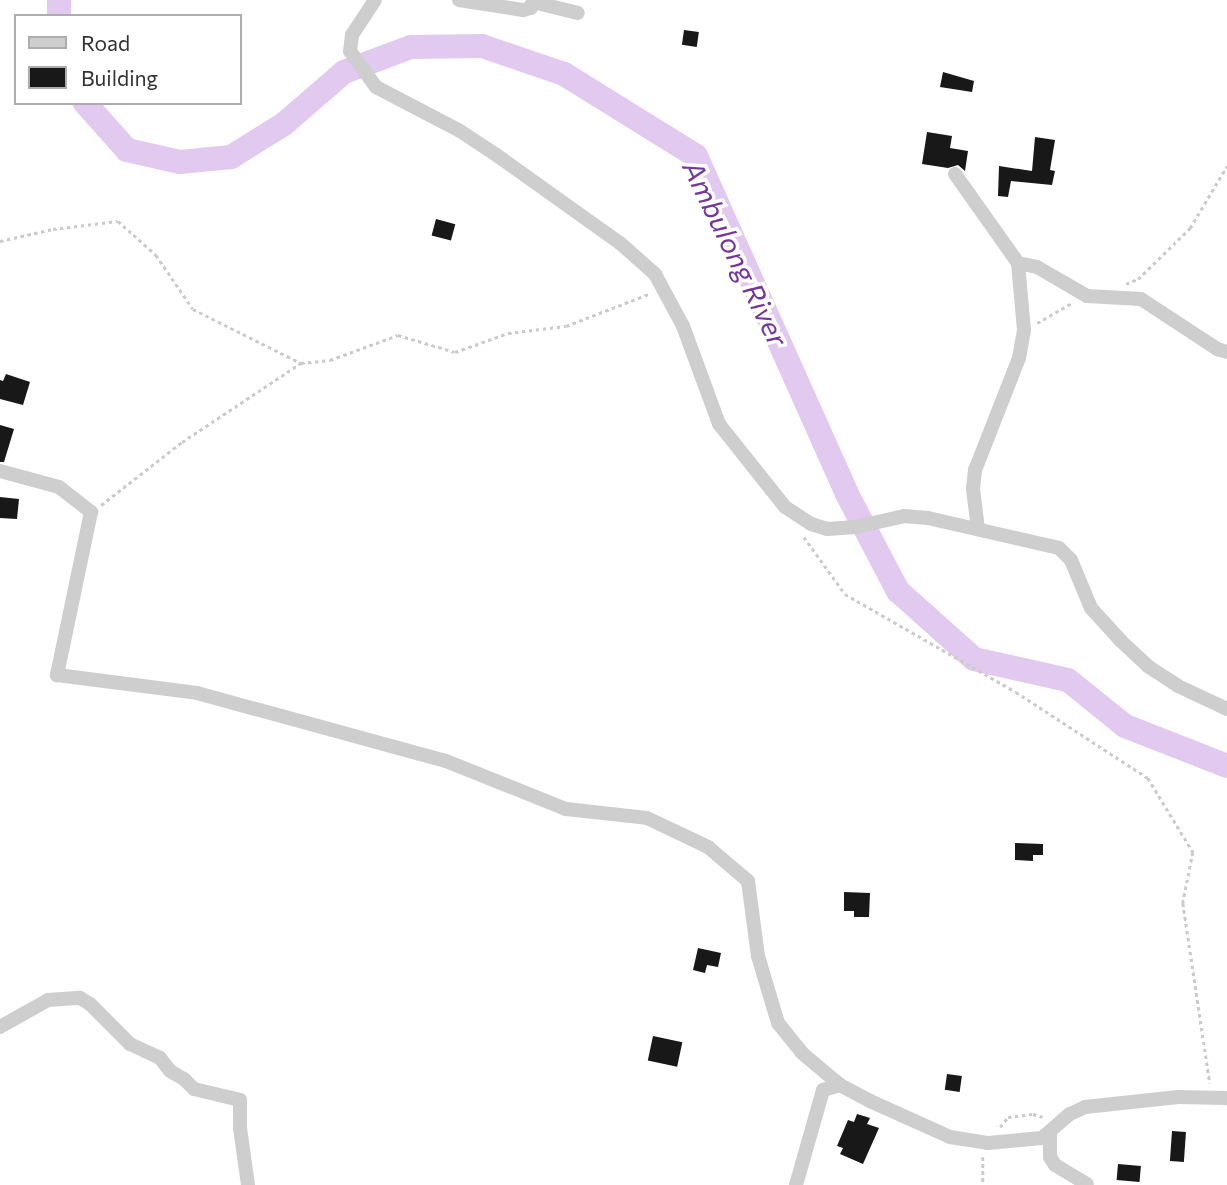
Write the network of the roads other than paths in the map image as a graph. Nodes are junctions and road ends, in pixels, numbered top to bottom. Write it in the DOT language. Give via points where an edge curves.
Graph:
graph roads {
  1 [pos="375,0"];
  2 [pos="458,0"];
  3 [pos="533,1"];
  4 [pos="578,13"];
  5 [pos="955,174"];
  6 [pos="1018,263"];
  7 [pos="1227,352"];
  8 [pos="0,471"];
  9 [pos="978,529"];
  10 [pos="1227,709"];
  11 [pos="0,1027"];
  12 [pos="840,1084"];
  13 [pos="1227,1098"];
  14 [pos="1050,1133"];
  15 [pos="1087,1184"];
  16 [pos="248,1185"];
  17 [pos="796,1185"];
  1 -- 9 [label="street" via="352,35 351,55 374,85 495,153 649,268 683,326 719,424 762,481 796,515 827,529 904,516"];
  2 -- 3 [label="street" via="523,10"];
  3 -- 4 [label="street"];
  5 -- 6 [label="street"];
  6 -- 7 [label="street" via="1037,267 1081,294 1141,299"];
  6 -- 9 [label="street" via="1024,330 1018,358 975,470"];
  8 -- 12 [label="street" via="59,487 91,512 57,675 197,693 446,761 566,809 647,818 708,847 748,881 758,956 778,1023 792,1043"];
  9 -- 10 [label="street" via="1059,548 1071,560 1091,608 1121,641 1178,686"];
  11 -- 16 [label="street" via="47,1000 80,998 90,1004 130,1044 160,1058 194,1089 240,1100"];
  12 -- 14 [label="street" via="894,1113 961,1139 1009,1142"];
  12 -- 17 [label="street" via="823,1090"];
  13 -- 14 [label="street" via="1178,1097 1085,1107 1060,1121"];
  14 -- 15 [label="street" via="1050,1157 1055,1166"];
}
